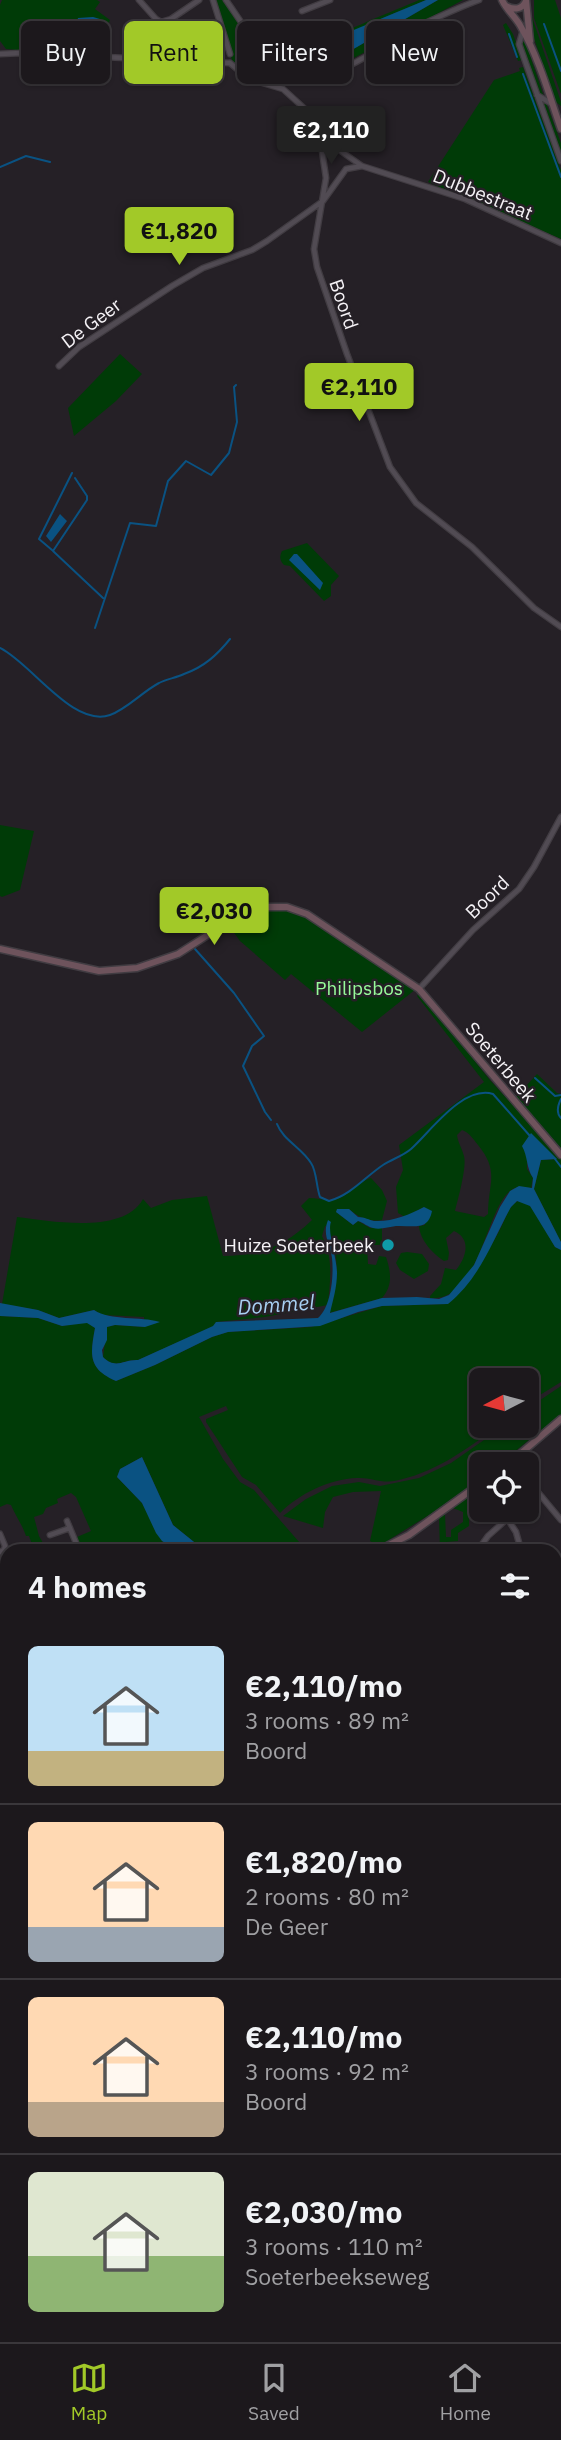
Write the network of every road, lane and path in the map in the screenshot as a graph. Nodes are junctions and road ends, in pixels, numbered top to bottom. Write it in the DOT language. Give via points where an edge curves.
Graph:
graph roads {
  1 [pos="139,0"];
  2 [pos="199,0"];
  3 [pos="213,0"];
  4 [pos="226,0"];
  5 [pos="330,0"];
  6 [pos="479,0"];
  7 [pos="526,0"];
  8 [pos="503,2"];
  9 [pos="302,10"];
  10 [pos="241,21"];
  11 [pos="523,30"];
  12 [pos="532,49"];
  13 [pos="0,54"];
  14 [pos="230,59"];
  15 [pos="352,65"];
  16 [pos="286,84"];
  17 [pos="283,89"];
  18 [pos="537,94"];
  19 [pos="552,104"];
  20 [pos="561,129"];
  21 [pos="320,137"];
  22 [pos="561,161"];
  23 [pos="362,166"];
  24 [pos="323,201"];
  25 [pos="561,243"];
  26 [pos="60,366"];
  27 [pos="561,626"];
  28 [pos="561,817"];
  29 [pos="0,949"];
  30 [pos="419,989"];
  31 [pos="561,1155"];
  32 [pos="561,1419"];
  33 [pos="524,1452"];
  34 [pos="469,1492"];
  35 [pos="539,1494"];
  36 [pos="561,1520"];
  37 [pos="67,1521"];
  38 [pos="503,1522"];
  39 [pos="510,1522"];
  40 [pos="70,1528"];
  41 [pos="50,1535"];
  42 [pos="77,1544"];
  43 [pos="391,1544"];
  44 [pos="482,1544"];
  45 [pos="519,1544"];
  1 -- 2 [label="street" via="161,22"];
  3 -- 14 [label="street"];
  4 -- 10 [label="street"];
  5 -- 9 [label="street"];
  6 -- 15 [label="street" via="415,28"];
  7 -- 8 [label="street" via="517,9"];
  7 -- 12 [label="street"];
  8 -- 11 [label="street"];
  11 -- 12 [label="street"];
  11 -- 18 [label="street" via="519,44"];
  12 -- 19 [label="street"];
  13 -- 14 [label="street"];
  14 -- 17 [label="street" via="250,79"];
  16 -- 17 [label="street"];
  17 -- 21 [label="street, Boord" via="305,108"];
  18 -- 19 [label="street"];
  18 -- 22 [label="street"];
  19 -- 20 [label="street"];
  21 -- 23 [label="street, Dubbestraat"];
  21 -- 24 [label="street, Boord" via="326,178"];
  23 -- 24 [label="street" via="346,169"];
  23 -- 25 [label="street, Dubbestraat" via="466,199"];
  24 -- 26 [label="street, De Geer" via="252,250 203,268 130,311"];
  24 -- 27 [label="street, Boord" via="314,249 317,267 390,467 416,503 472,547 534,608"];
  28 -- 30 [label="street, Boord" via="519,889"];
  29 -- 30 [label="street, Soeterbeek" via="99,971 137,968 178,954 239,915 266,905 287,907 307,914"];
  30 -- 31 [label="street, Soeterbeek"];
  32 -- 33 [label="street"];
  34 -- 43 [label="street"];
  35 -- 36 [label="street"];
  37 -- 40 [label="street"];
  38 -- 44 [label="street"];
  39 -- 45 [label="street"];
  40 -- 41 [label="street"];
  40 -- 42 [label="street"];
}
